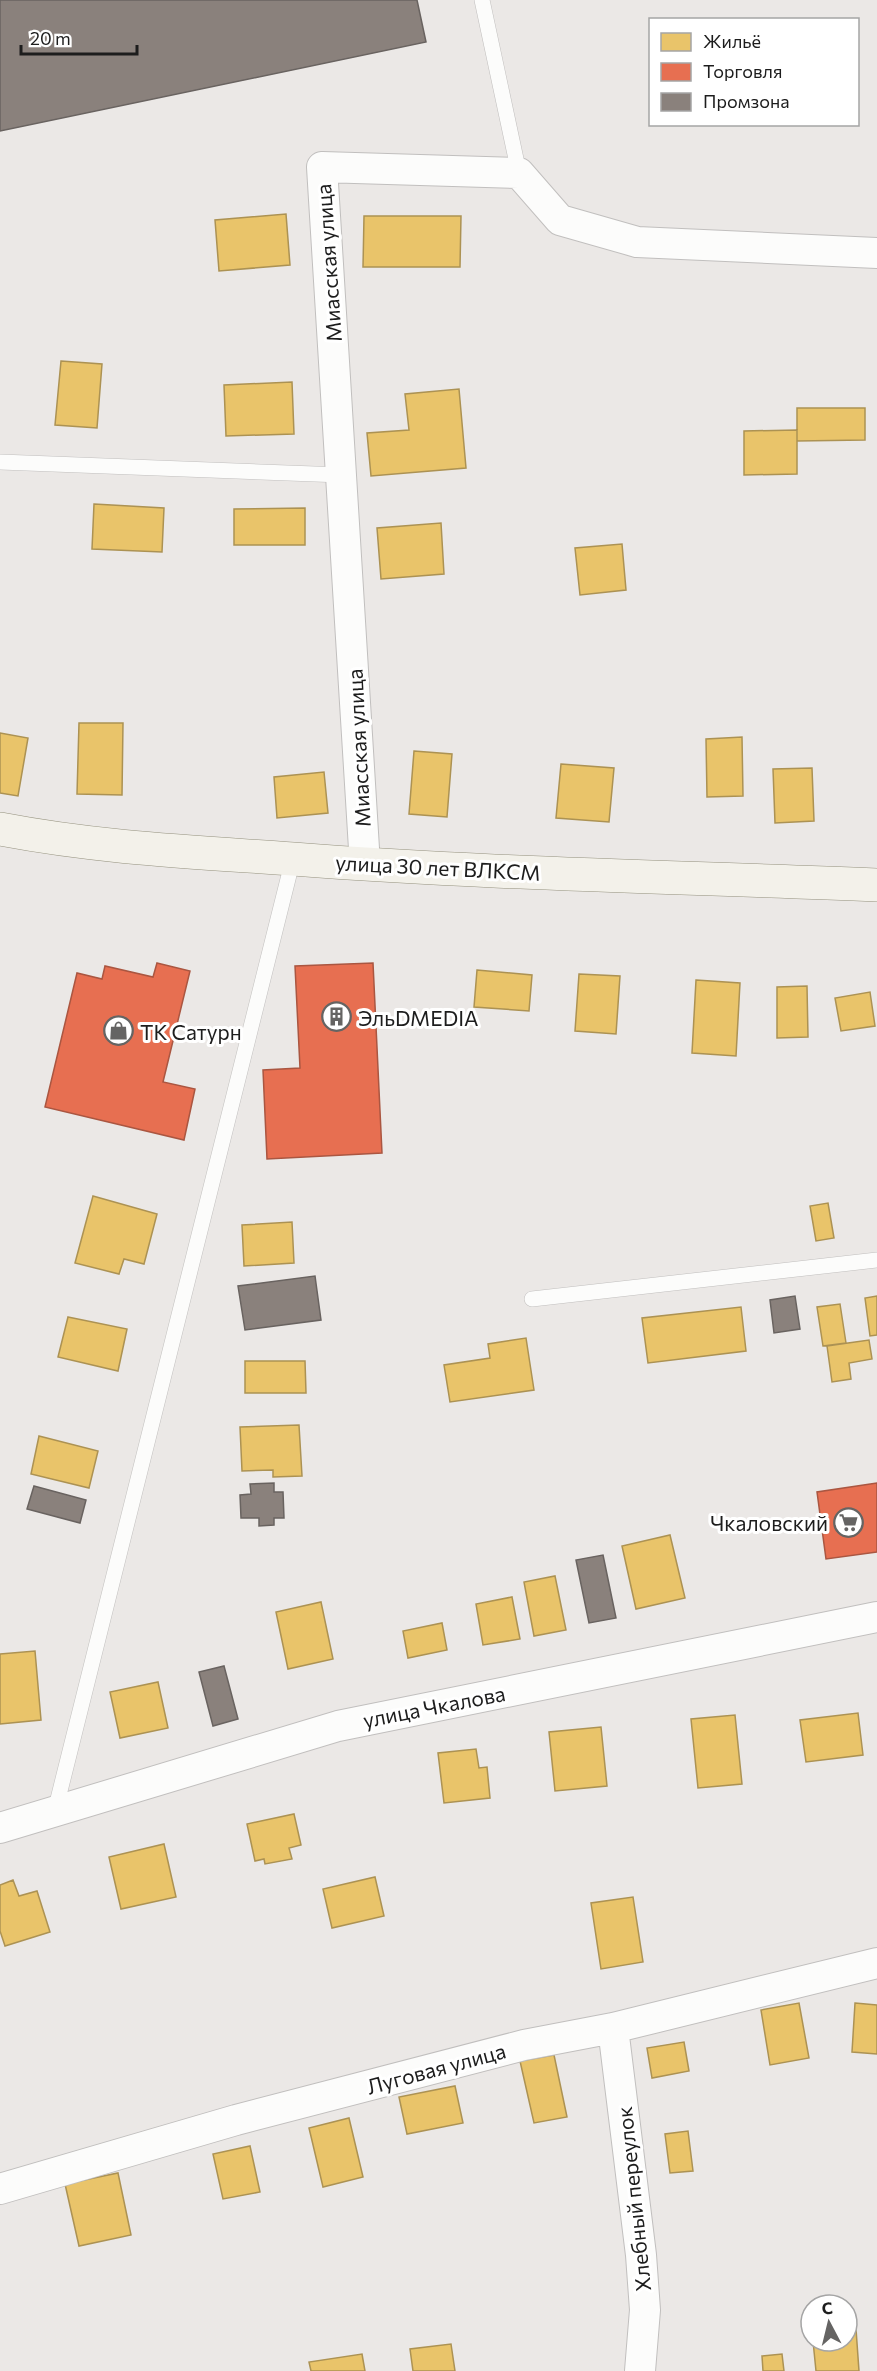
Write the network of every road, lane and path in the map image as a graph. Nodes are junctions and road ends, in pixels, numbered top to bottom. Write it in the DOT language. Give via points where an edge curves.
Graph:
graph roads {
  1 [pos="482,0"];
  2 [pos="519,173"];
  3 [pos="877,253"];
  4 [pos="0,462"];
  5 [pos="342,475"];
  6 [pos="0,829"];
  7 [pos="293,859"];
  8 [pos="365,865"];
  9 [pos="877,885"];
  10 [pos="877,1260"];
  11 [pos="532,1299"];
  12 [pos="877,1617"];
  13 [pos="55,1811"];
  14 [pos="0,1828"];
  15 [pos="877,1963"];
  16 [pos="613,2028"];
  17 [pos="0,2189"];
  18 [pos="640,2371"];
  1 -- 2 [label="lane"];
  2 -- 3 [label="street" via="560,220 637,242"];
  2 -- 5 [label="street, Миасская улица" via="322,167"];
  4 -- 5 [label="lane"];
  5 -- 8 [label="street, Миасская улица"];
  6 -- 7 [label="main road, улица 30 лет ВЛКСМ" via="122,848"];
  7 -- 8 [label="main road, улица 30 лет ВЛКСМ"];
  7 -- 13 [label="lane"];
  8 -- 9 [label="main road, улица 30 лет ВЛКСМ"];
  10 -- 11 [label="lane"];
  12 -- 13 [label="street, улица Чкалова" via="338,1726"];
  13 -- 14 [label="street, улица Чкалова"];
  15 -- 16 [label="street, Луговая улица"];
  16 -- 17 [label="street, Луговая улица" via="524,2045 248,2117"];
  16 -- 18 [label="street, Хлебный переулок" via="641,2255 645,2310"];
}
